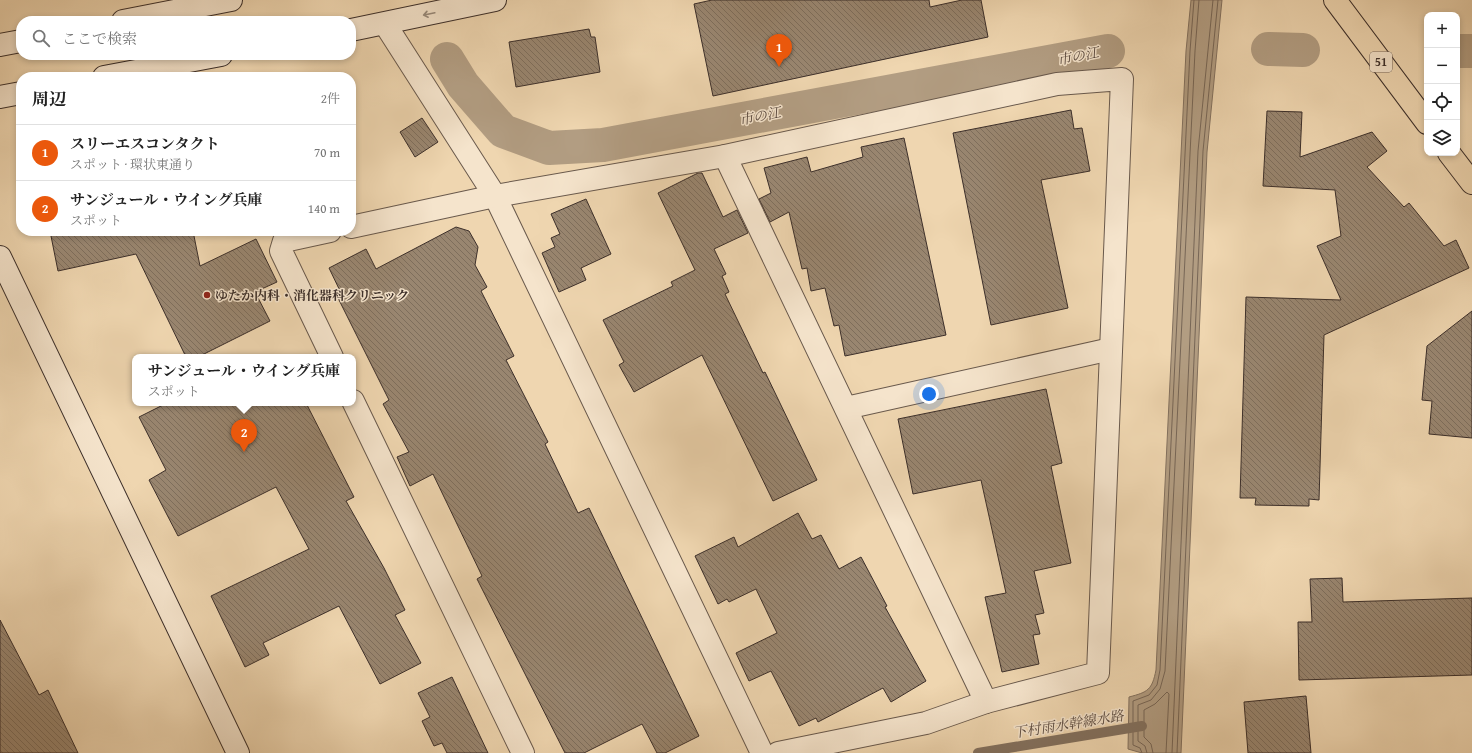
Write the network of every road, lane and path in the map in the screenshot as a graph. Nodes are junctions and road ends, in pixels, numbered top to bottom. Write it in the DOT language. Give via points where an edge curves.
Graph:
graph roads {
  1 [pos="231,0"];
  2 [pos="495,0"];
  3 [pos="1335,0"];
  4 [pos="149,16"];
  5 [pos="385,24"];
  6 [pos="356,29"];
  7 [pos="16,42"];
  8 [pos="0,45"];
  9 [pos="194,60"];
  10 [pos="131,72"];
  11 [pos="16,94"];
  12 [pos="0,97"];
  13 [pos="1425,120"];
  14 [pos="725,156"];
  15 [pos="1451,156"];
  16 [pos="1472,183"];
  17 [pos="495,196"];
  18 [pos="356,225"];
  19 [pos="307,236"];
  20 [pos="0,257"];
  21 [pos="1111,349"];
  22 [pos="331,354"];
  23 [pos="355,406"];
  24 [pos="846,408"];
  25 [pos="986,702"];
  26 [pos="238,753"];
  27 [pos="523,753"];
  28 [pos="762,753"];
  29 [pos="778,753"];
  1 -- 4 [label="street"];
  2 -- 5 [label="street, one-way"];
  3 -- 13 [label="main road, 51"];
  5 -- 6 [label="street"];
  5 -- 17 [label="street"];
  7 -- 8 [label="street"];
  9 -- 10 [label="street"];
  11 -- 12 [label="street"];
  14 -- 17 [label="street"];
  14 -- 21 [label="street" via="1057,84 1122,80"];
  14 -- 24 [label="street"];
  15 -- 16 [label="main road"];
  17 -- 18 [label="street"];
  17 -- 28 [label="street"];
  19 -- 22 [label="street" via="284,241 281,251"];
  20 -- 26 [label="street"];
  21 -- 24 [label="street"];
  21 -- 25 [label="street" via="1098,673"];
  23 -- 27 [label="street"];
  24 -- 25 [label="street"];
  25 -- 29 [label="street" via="926,723"];
}
